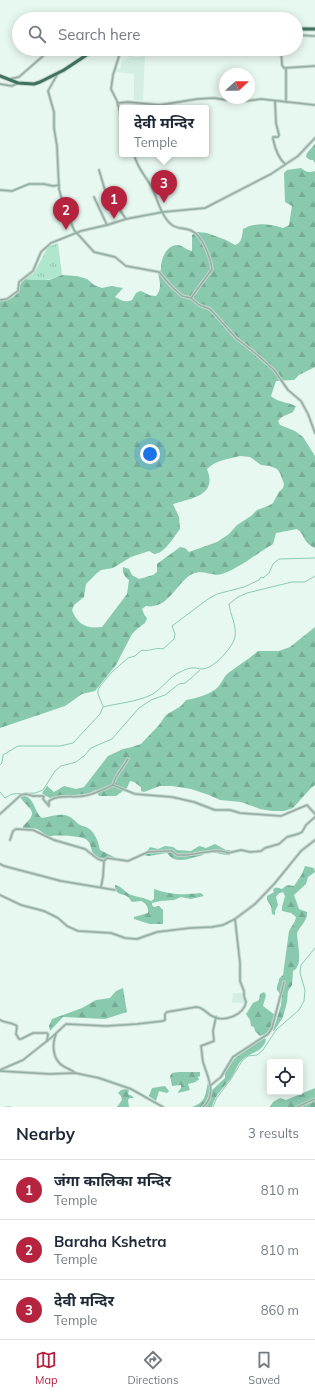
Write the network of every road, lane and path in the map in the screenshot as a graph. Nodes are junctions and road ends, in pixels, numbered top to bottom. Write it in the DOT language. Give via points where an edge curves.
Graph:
graph roads {
  1 [pos="303,29"];
  2 [pos="315,29"];
  3 [pos="303,35"];
  4 [pos="315,36"];
  5 [pos="43,56"];
  6 [pos="85,56"];
  7 [pos="119,56"];
  8 [pos="281,56"];
  9 [pos="315,66"];
  10 [pos="286,69"];
  11 [pos="58,73"];
  12 [pos="0,76"];
  13 [pos="8,79"];
  14 [pos="18,83"];
  15 [pos="0,84"];
  16 [pos="275,101"];
  17 [pos="286,102"];
  18 [pos="118,103"];
  19 [pos="315,105"];
  20 [pos="119,107"];
  21 [pos="315,138"];
  22 [pos="135,157"];
  23 [pos="285,164"];
  24 [pos="99,170"];
  25 [pos="59,185"];
  26 [pos="0,190"];
  27 [pos="94,197"];
  28 [pos="162,212"];
  29 [pos="126,218"];
  30 [pos="107,225"];
  31 [pos="76,232"];
  32 [pos="191,298"];
  33 [pos="0,300"];
  34 [pos="315,433"];
  35 [pos="128,759"];
  36 [pos="113,785"];
  37 [pos="0,814"];
  38 [pos="315,816"];
  39 [pos="10,840"];
  40 [pos="315,840"];
  41 [pos="104,861"];
  42 [pos="0,864"];
  43 [pos="101,887"];
  44 [pos="115,890"];
  45 [pos="0,895"];
  46 [pos="235,919"];
  47 [pos="284,982"];
  48 [pos="216,1017"];
  49 [pos="0,1020"];
  50 [pos="57,1032"];
  51 [pos="47,1041"];
  52 [pos="0,1070"];
  53 [pos="75,1073"];
  54 [pos="211,1085"];
  55 [pos="315,1099"];
  56 [pos="163,1107"];
  57 [pos="203,1107"];
  58 [pos="297,1107"];
  1 -- 2 [label="main road"];
  3 -- 4 [label="street"];
  5 -- 13 [label="street" via="24,73"];
  6 -- 11 [label="main road"];
  7 -- 18 [label="street" via="111,89"];
  8 -- 10 [label="street" via="282,65"];
  9 -- 10 [label="street"];
  10 -- 17 [label="street"];
  11 -- 14 [label="main road" via="34,84"];
  11 -- 25 [label="street" via="48,91 54,112"];
  12 -- 13 [label="main road"];
  13 -- 14 [label="main road"];
  14 -- 15 [label="street" via="12,86"];
  16 -- 17 [label="street"];
  16 -- 18 [label="street" via="262,99 238,102 214,98 160,105"];
  16 -- 23 [label="street" via="278,137 272,139"];
  17 -- 19 [label="street"];
  18 -- 20 [label="street"];
  21 -- 23 [label="street" via="298,156"];
  22 -- 28 [label="street" via="140,170 152,186"];
  23 -- 28 [label="street" via="265,178 205,208"];
  24 -- 29 [label="street" via="107,196"];
  25 -- 26 [label="street" via="29,184 12,191"];
  25 -- 31 [label="street" via="71,225"];
  27 -- 30 [label="street"];
  28 -- 29 [label="street"];
  28 -- 32 [label="street" via="173,225 193,231 200,237 211,266 212,269"];
  29 -- 30 [label="street"];
  30 -- 31 [label="street"];
  31 -- 32 [label="street" via="94,252 115,257 126,266 159,272 172,288 182,296"];
  31 -- 33 [label="street" via="47,246 41,252 33,271 19,282 18,291 7,299"];
  32 -- 34 [label="street" via="199,305 210,309 236,338 274,370 288,390 301,401"];
  35 -- 36 [label="street"];
  36 -- 37 [label="street" via="93,794 51,799 49,806 43,799 44,796 21,795"];
  36 -- 38 [label="street" via="129,792 176,798 215,810 240,813 281,816 307,805"];
  38 -- 41 [label="street" via="302,832 261,851 214,851 186,855 177,855 172,851 148,852 128,861 107,858"];
  39 -- 41 [label="street" via="16,829 33,830 54,840 85,849"];
  40 -- 46 [label="street" via="302,851 256,904"];
  41 -- 43 [label="street"];
  42 -- 43 [label="street" via="30,874"];
  43 -- 44 [label="street"];
  45 -- 46 [label="street" via="21,905 44,911 78,931 111,933 131,939 157,932 223,925"];
  46 -- 48 [label="street" via="240,981 246,1004 234,1016"];
  47 -- 54 [label="street" via="272,1028 268,1034 234,1057 221,1077"];
  48 -- 50 [label="street" via="196,1007 167,1012 165,1020 162,1021 106,1026 66,1024"];
  48 -- 54 [label="street" via="214,1041 201,1046 203,1062"];
  49 -- 51 [label="street" via="17,1026 16,1034 21,1039 33,1033 46,1033"];
  50 -- 51 [label="street"];
  50 -- 53 [label="street" via="54,1039 56,1057 63,1066"];
  51 -- 52 [label="street" via="18,1063"];
  52 -- 53 [label="street"];
  53 -- 56 [label="street" via="126,1087"];
  54 -- 57 [label="street" via="208,1101"];
  55 -- 58 [label="street"];
}
